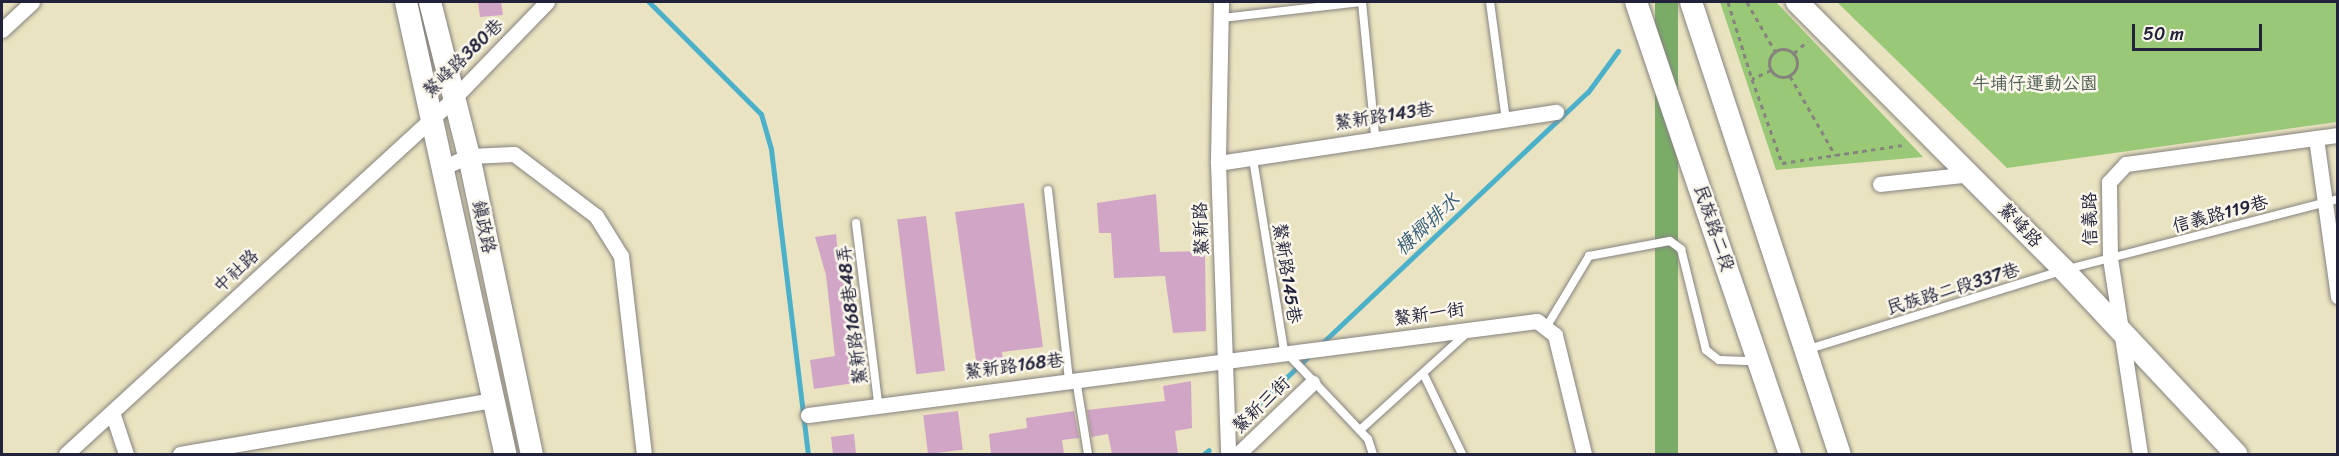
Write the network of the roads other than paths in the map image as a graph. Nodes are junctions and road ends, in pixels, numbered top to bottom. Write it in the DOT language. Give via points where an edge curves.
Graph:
graph roads {
  1 [pos="32,2"];
  2 [pos="406,2"];
  3 [pos="430,2"];
  4 [pos="547,2"];
  5 [pos="1221,2"];
  6 [pos="1362,2"];
  7 [pos="1490,2"];
  8 [pos="1636,2"];
  9 [pos="1691,2"];
  10 [pos="1797,2"];
  11 [pos="1222,18"];
  12 [pos="2,30"];
  13 [pos="451,101"];
  14 [pos="1556,112"];
  15 [pos="432,115"];
  16 [pos="1506,120"];
  17 [pos="1375,135"];
  18 [pos="2337,135"];
  19 [pos="2316,138"];
  20 [pos="469,156"];
  21 [pos="1253,159"];
  22 [pos="1218,163"];
  23 [pos="444,167"];
  24 [pos="1970,174"];
  25 [pos="1880,184"];
  26 [pos="1048,190"];
  27 [pos="2331,201"];
  28 [pos="856,223"];
  29 [pos="2110,258"];
  30 [pos="2064,270"];
  31 [pos="2337,296"];
  32 [pos="1547,326"];
  33 [pos="1473,328"];
  34 [pos="2127,344"];
  35 [pos="1805,350"];
  36 [pos="1291,353"];
  37 [pos="1225,359"];
  38 [pos="1760,361"];
  39 [pos="1424,375"];
  40 [pos="1072,378"];
  41 [pos="1307,378"];
  42 [pos="493,400"];
  43 [pos="878,402"];
  44 [pos="112,412"];
  45 [pos="808,415"];
  46 [pos="1360,430"];
  47 [pos="66,454"];
  48 [pos="126,454"];
  49 [pos="180,454"];
  50 [pos="505,454"];
  51 [pos="532,454"];
  52 [pos="644,454"];
  53 [pos="1088,454"];
  54 [pos="1228,454"];
  55 [pos="1238,454"];
  56 [pos="1373,454"];
  57 [pos="1462,454"];
  58 [pos="1584,454"];
  59 [pos="1790,454"];
  60 [pos="1840,454"];
  61 [pos="2140,454"];
  62 [pos="2236,454"];
  1 -- 12 [label="street"];
  2 -- 15 [label="street, 鎮政路"];
  3 -- 13 [label="street, 鎮政路"];
  4 -- 13 [label="street, 鰲峰路380巷"];
  5 -- 11 [label="street, 鰲新路"];
  6 -- 11 [label="lane"];
  6 -- 17 [label="lane"];
  7 -- 16 [label="lane"];
  8 -- 38 [label="street, 民族路二段"];
  9 -- 35 [label="street"];
  10 -- 24 [label="street, 鰲峰路"];
  11 -- 22 [label="street, 鰲新路"];
  13 -- 15 [label="street, 鰲峰路380巷"];
  13 -- 20 [label="street, 鎮政路"];
  14 -- 16 [label="street, 鰲新路143巷"];
  15 -- 23 [label="street, 鎮政路"];
  15 -- 44 [label="street, 中社路"];
  16 -- 17 [label="street, 鰲新路143巷"];
  17 -- 21 [label="street, 鰲新路143巷"];
  18 -- 19 [label="street, 信義路"];
  19 -- 27 [label="street"];
  19 -- 29 [label="street, 信義路" via="2126,164 2109,182"];
  20 -- 23 [label="street"];
  20 -- 51 [label="street, 鎮政路"];
  20 -- 52 [label="street" via="514,154 596,216 621,256"];
  21 -- 22 [label="street, 鰲新路143巷"];
  21 -- 36 [label="lane, 鰲新路145巷"];
  22 -- 37 [label="street, 鰲新路"];
  23 -- 42 [label="street, 鎮政路"];
  24 -- 25 [label="street"];
  24 -- 30 [label="street, 鰲峰路"];
  26 -- 40 [label="lane"];
  27 -- 29 [label="lane, 信義路119巷"];
  27 -- 31 [label="street"];
  28 -- 43 [label="lane, 鰲新路168巷48弄"];
  29 -- 30 [label="lane, 民族路二段337巷"];
  29 -- 34 [label="street, 信義路"];
  30 -- 34 [label="street, 鰲峰路"];
  30 -- 35 [label="lane, 民族路二段337巷"];
  32 -- 33 [label="street, 鰲新一街" via="1524,321"];
  32 -- 38 [label="lane" via="1589,256 1670,241 1681,249 1706,350 1719,360"];
  32 -- 58 [label="street" via="1556,335"];
  33 -- 36 [label="street, 鰲新一街"];
  33 -- 39 [label="lane"];
  34 -- 61 [label="street, 信義路"];
  34 -- 62 [label="street, 鰲峰路"];
  35 -- 60 [label="street"];
  36 -- 37 [label="street, 鰲新一街"];
  36 -- 41 [label="lane, 鰲新路145巷"];
  37 -- 40 [label="street, 鰲新路168巷"];
  37 -- 54 [label="street, 鰲新路"];
  38 -- 59 [label="street, 民族路二段"];
  39 -- 46 [label="lane"];
  39 -- 57 [label="lane"];
  40 -- 43 [label="street, 鰲新路168巷"];
  40 -- 53 [label="lane"];
  41 -- 46 [label="lane, 鰲新路145巷"];
  41 -- 55 [label="street, 鰲新三街"];
  42 -- 49 [label="street"];
  42 -- 50 [label="street, 鎮政路"];
  43 -- 45 [label="street, 鰲新路168巷"];
  44 -- 47 [label="street, 中社路"];
  44 -- 48 [label="street"];
  46 -- 56 [label="lane, 鰲新路145巷"];
}
